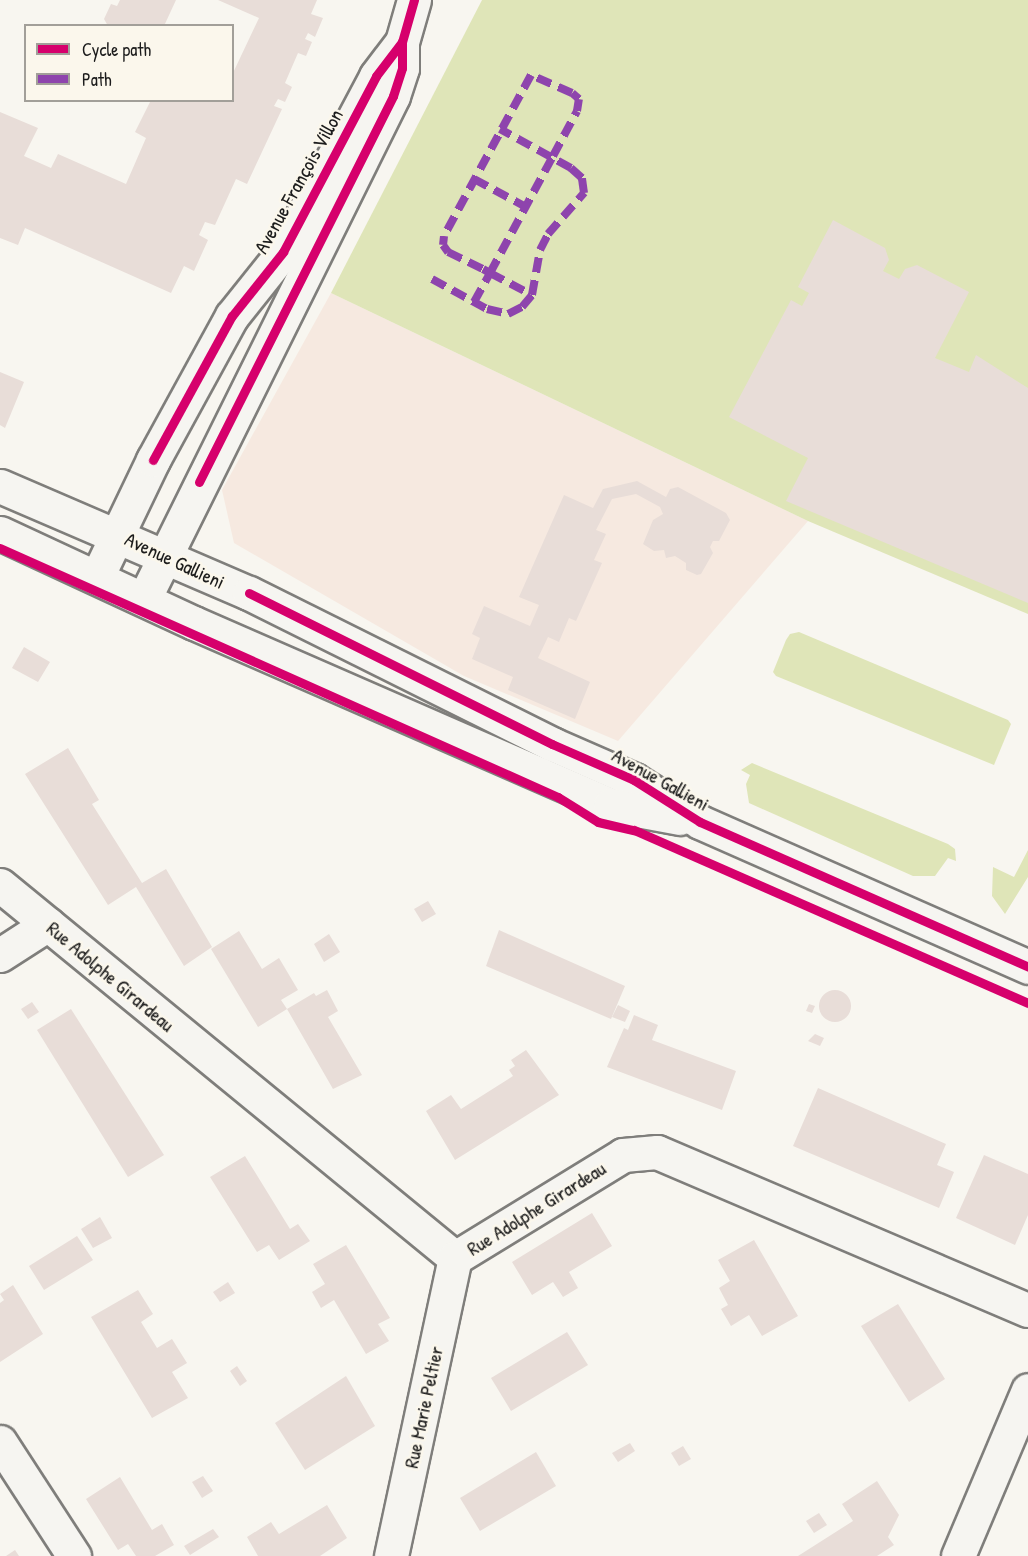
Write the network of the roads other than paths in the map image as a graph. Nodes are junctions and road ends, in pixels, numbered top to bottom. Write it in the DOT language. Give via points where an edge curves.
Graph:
graph roads {
  1 [pos="414,0"];
  2 [pos="402,42"];
  3 [pos="0,486"];
  4 [pos="0,533"];
  5 [pos="117,533"];
  6 [pos="163,556"];
  7 [pos="97,578"];
  8 [pos="144,599"];
  9 [pos="700,822"];
  10 [pos="0,885"];
  11 [pos="48,924"];
  12 [pos="0,955"];
  13 [pos="1028,967"];
  14 [pos="455,1258"];
  15 [pos="1028,1310"];
  16 [pos="1028,1390"];
  17 [pos="0,1442"];
  18 [pos="74,1556"];
  19 [pos="392,1556"];
  20 [pos="958,1556"];
  1 -- 2 [label="street, Avenue François Villon"];
  2 -- 5 [label="street, Avenue François Villon" via="376,76 283,252 232,316"];
  2 -- 6 [label="street, Avenue François Villon" via="402,68 393,96"];
  3 -- 5 [label="street, Avenue Gallieni"];
  4 -- 7 [label="street, Avenue Gallieni"];
  5 -- 6 [label="street, Avenue Gallieni"];
  5 -- 7 [label="street, Avenue François Villon"];
  6 -- 8 [label="street, Avenue François Villon"];
  6 -- 9 [label="street, Avenue Gallieni" via="249,593 634,780"];
  7 -- 8 [label="street, Avenue Gallieni"];
  8 -- 9 [label="street, Avenue Gallieni" via="610,805"];
  9 -- 13 [label="street, Avenue Gallieni"];
  10 -- 11 [label="street, Rue Adolphe Girardeau"];
  11 -- 12 [label="street"];
  11 -- 14 [label="street, Rue Adolphe Girardeau"];
  14 -- 15 [label="street, Rue Adolphe Girardeau" via="623,1155 657,1152"];
  14 -- 19 [label="street, Rue Marie Peltier"];
  16 -- 20 [label="street"];
  17 -- 18 [label="street"];
}
